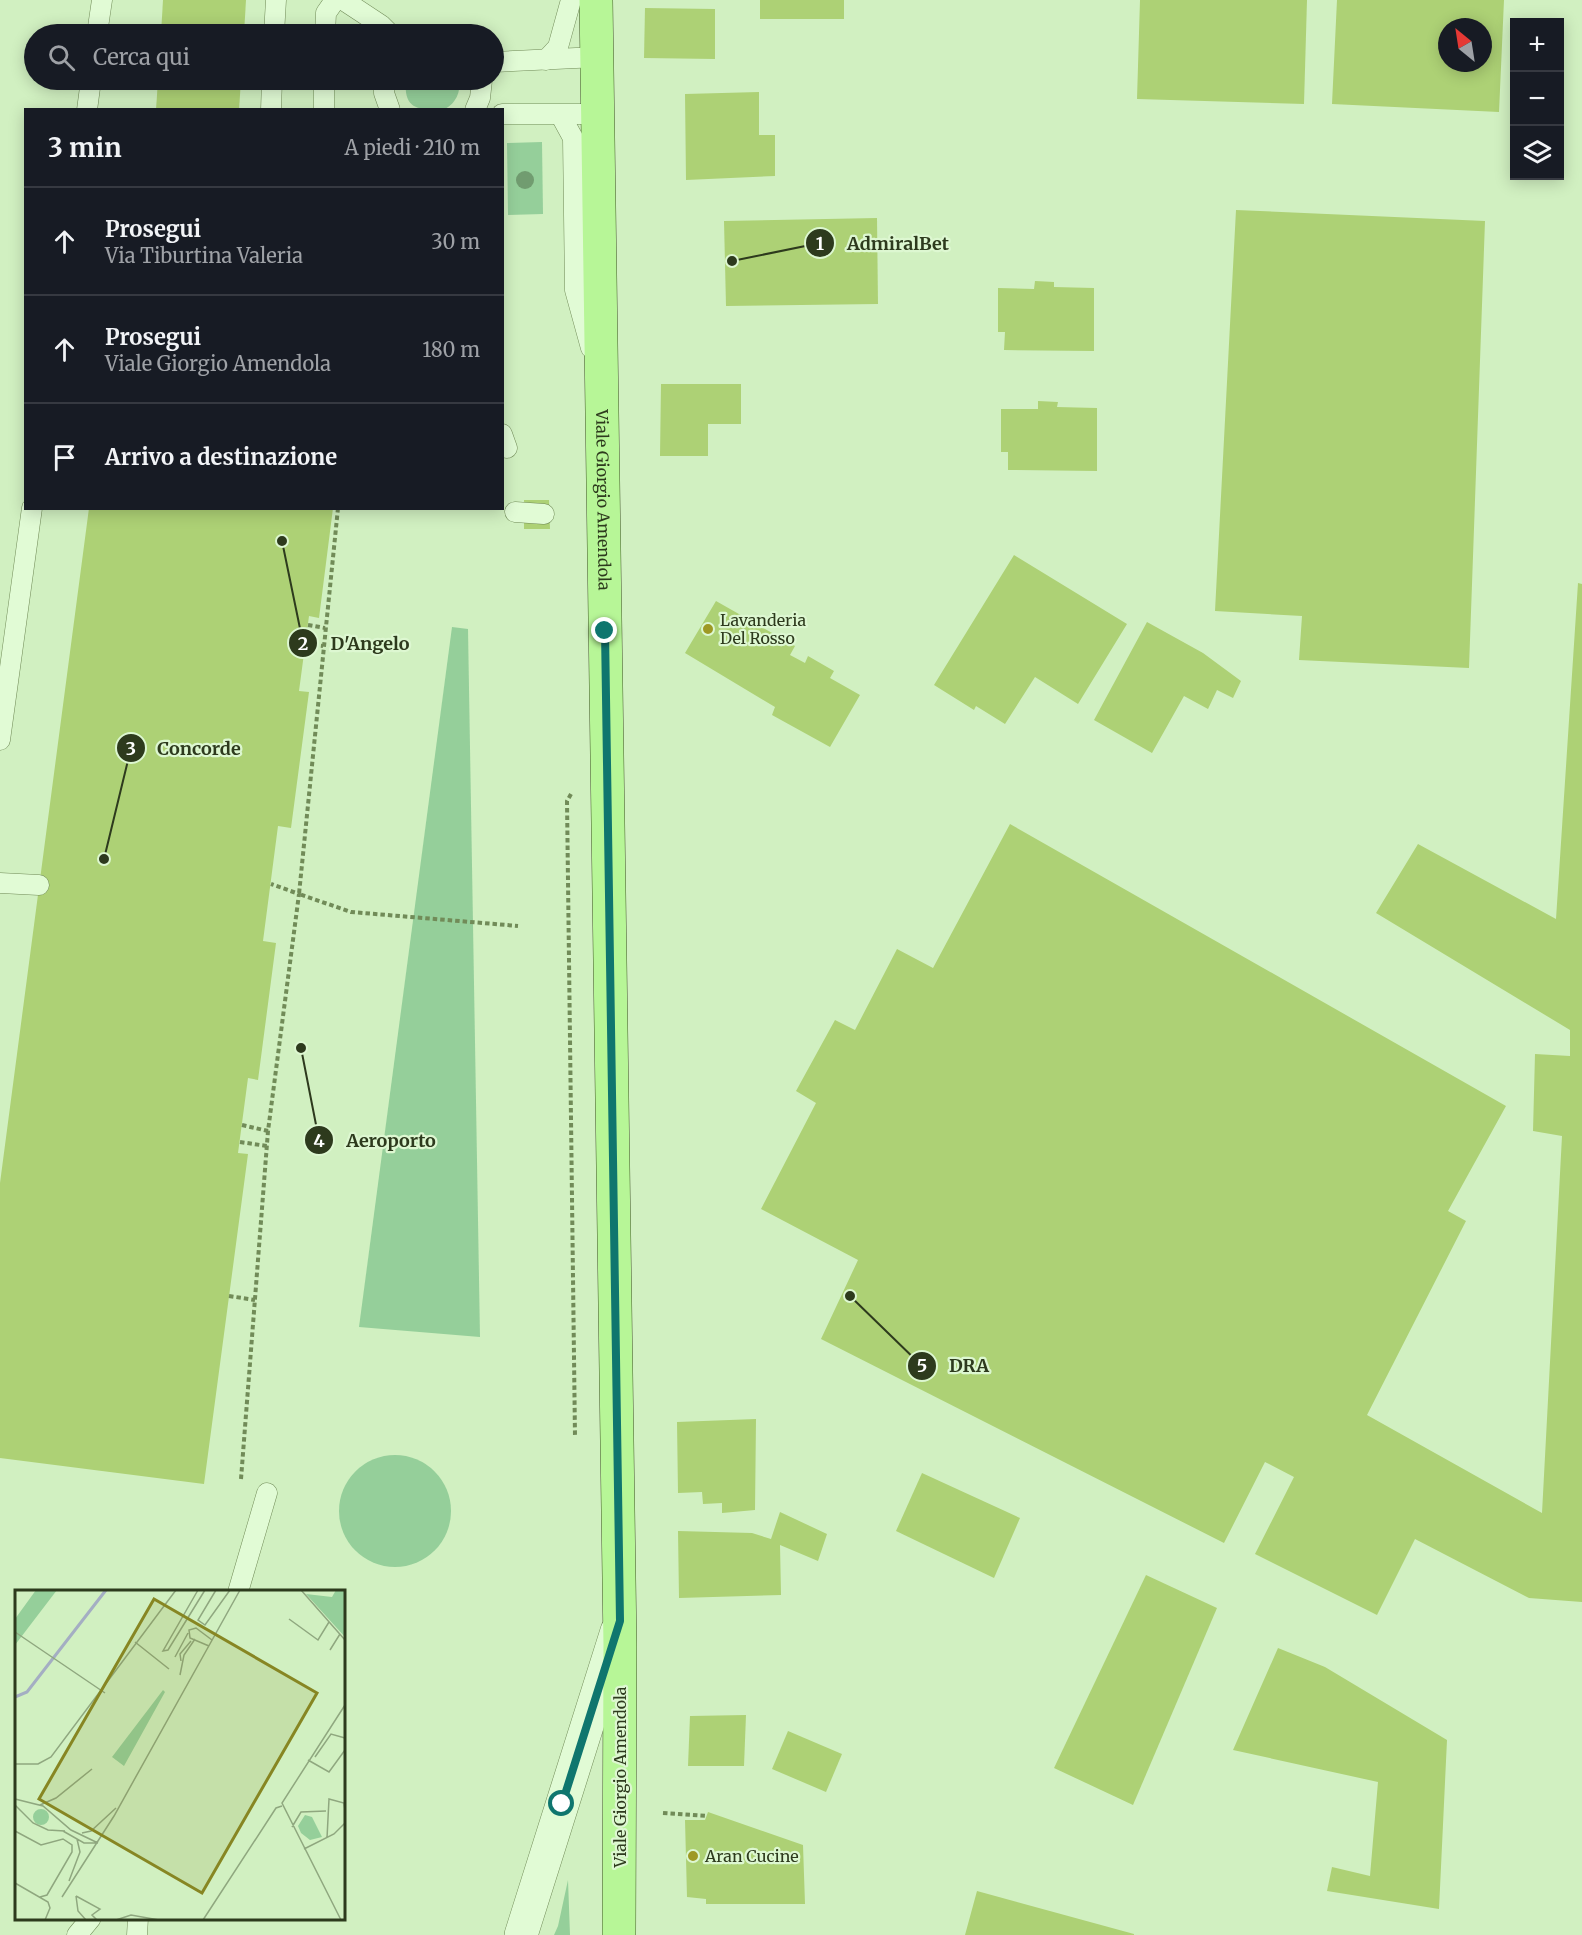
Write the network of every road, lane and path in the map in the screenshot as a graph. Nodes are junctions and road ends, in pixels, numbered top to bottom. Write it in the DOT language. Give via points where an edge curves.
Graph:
graph roads {
  1 [pos="102,0"];
  2 [pos="276,0"];
  3 [pos="335,0"];
  4 [pos="343,0"];
  5 [pos="571,0"];
  6 [pos="596,0"];
  7 [pos="98,24"];
  8 [pos="275,24"];
  9 [pos="325,24"];
  10 [pos="381,24"];
  11 [pos="597,57"];
  12 [pos="546,60"];
  13 [pos="504,62"];
  14 [pos="90,90"];
  15 [pos="272,90"];
  16 [pos="324,90"];
  17 [pos="384,90"];
  18 [pos="481,90"];
  19 [pos="87,108"];
  20 [pos="271,108"];
  21 [pos="324,108"];
  22 [pos="390,108"];
  23 [pos="476,108"];
  24 [pos="504,114"];
  25 [pos="597,114"];
  26 [pos="561,116"];
  27 [pos="602,388"];
  28 [pos="32,510"];
  29 [pos="338,510"];
  30 [pos="515,512"];
  31 [pos="544,514"];
  32 [pos="308,626"];
  33 [pos="325,628"];
  34 [pos="306,644"];
  35 [pos="323,646"];
  36 [pos="0,740"];
  37 [pos="576,786"];
  38 [pos="0,883"];
  39 [pos="271,884"];
  40 [pos="39,885"];
  41 [pos="299,894"];
  42 [pos="518,926"];
  43 [pos="242,1125"];
  44 [pos="268,1131"];
  45 [pos="240,1142"];
  46 [pos="267,1146"];
  47 [pos="229,1296"];
  48 [pos="255,1300"];
  49 [pos="575,1436"];
  50 [pos="241,1491"];
  51 [pos="267,1493"];
  52 [pos="239,1590"];
  53 [pos="620,1621"];
  54 [pos="663,1813"];
  55 [pos="707,1816"];
  56 [pos="89,1920"];
  57 [pos="138,1920"];
  58 [pos="77,1935"];
  59 [pos="137,1935"];
  60 [pos="521,1935"];
  61 [pos="619,1935"];
  1 -- 7 [label="lane"];
  2 -- 8 [label="lane"];
  3 -- 9 [label="lane" via="326,13"];
  4 -- 10 [label="lane"];
  5 -- 12 [label="lane" via="558,47"];
  6 -- 11 [label="main road, Viale Giorgio Amendola"];
  11 -- 12 [label="lane"];
  11 -- 25 [label="main road, Viale Giorgio Amendola"];
  12 -- 13 [label="lane"];
  14 -- 19 [label="lane"];
  15 -- 20 [label="lane"];
  16 -- 21 [label="lane"];
  17 -- 22 [label="lane"];
  18 -- 23 [label="lane"];
  24 -- 26 [label="lane"];
  25 -- 26 [label="lane"];
  25 -- 27 [label="main road, Viale Giorgio Amendola"];
  26 -- 27 [label="lane" via="573,138 575,290"];
  27 -- 53 [label="main road, Viale Giorgio Amendola"];
  28 -- 36 [label="lane"];
  29 -- 33 [label="path"];
  30 -- 31 [label="lane"];
  32 -- 33 [label="path"];
  33 -- 35 [label="path"];
  34 -- 35 [label="path"];
  35 -- 41 [label="path"];
  37 -- 49 [label="path" via="567,801"];
  38 -- 40 [label="lane"];
  39 -- 41 [label="path"];
  41 -- 42 [label="path" via="351,912"];
  41 -- 44 [label="path"];
  43 -- 44 [label="path"];
  44 -- 46 [label="path"];
  45 -- 46 [label="path"];
  46 -- 48 [label="path"];
  47 -- 48 [label="path"];
  48 -- 50 [label="path"];
  51 -- 52 [label="lane"];
  53 -- 60 [label="street"];
  53 -- 61 [label="main road, Viale Giorgio Amendola"];
  54 -- 55 [label="path"];
  56 -- 58 [label="lane"];
  57 -- 59 [label="lane"];
}
